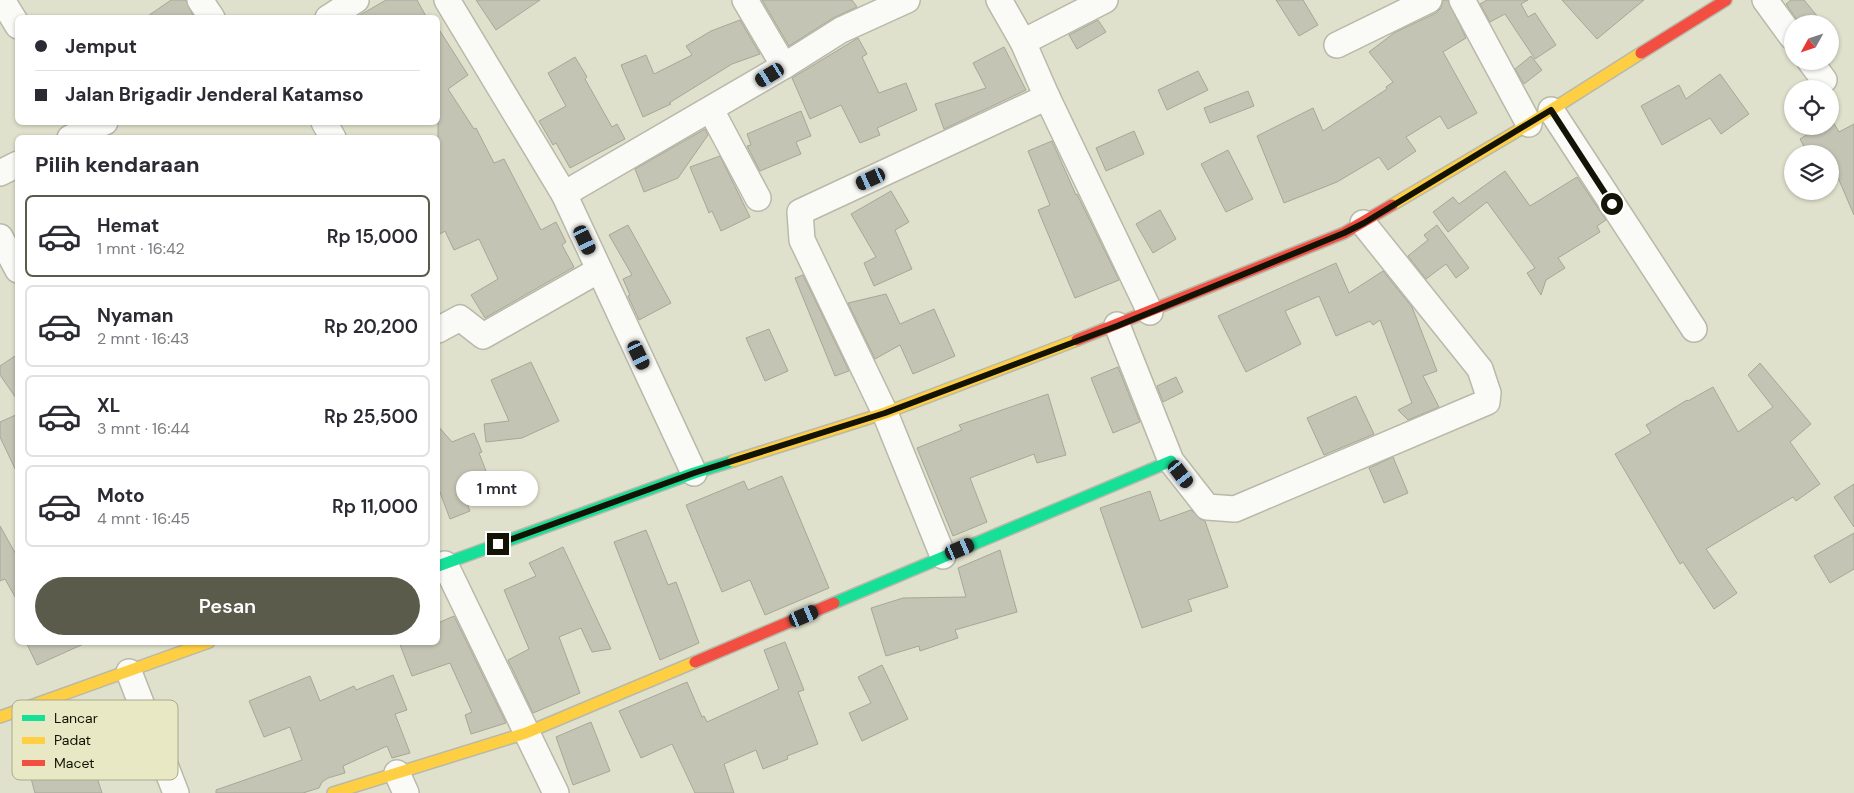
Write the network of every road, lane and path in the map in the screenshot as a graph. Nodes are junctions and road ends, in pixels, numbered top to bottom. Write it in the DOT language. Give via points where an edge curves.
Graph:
graph roads {
  1 [pos="2,0"];
  2 [pos="200,0"];
  3 [pos="356,0"];
  4 [pos="447,0"];
  5 [pos="745,0"];
  6 [pos="907,0"];
  7 [pos="999,0"];
  8 [pos="1105,0"];
  9 [pos="1429,0"];
  10 [pos="1462,0"];
  11 [pos="1726,0"];
  12 [pos="1765,0"];
  13 [pos="210,15"];
  14 [pos="333,15"];
  15 [pos="15,21"];
  16 [pos="1784,26"];
  17 [pos="1023,42"];
  18 [pos="1337,45"];
  19 [pos="784,66"];
  20 [pos="1047,97"];
  21 [pos="711,110"];
  22 [pos="1551,110"];
  23 [pos="1528,124"];
  24 [pos="96,125"];
  25 [pos="76,132"];
  26 [pos="15,166"];
  27 [pos="0,173"];
  28 [pos="564,194"];
  29 [pos="758,198"];
  30 [pos="1364,223"];
  31 [pos="0,237"];
  32 [pos="15,264"];
  33 [pos="599,270"];
  34 [pos="1150,312"];
  35 [pos="1117,326"];
  36 [pos="440,329"];
  37 [pos="1694,329"];
  38 [pos="885,413"];
  39 [pos="1171,461"];
  40 [pos="694,473"];
  41 [pos="943,556"];
  42 [pos="441,565"];
  43 [pos="201,645"];
  44 [pos="129,672"];
  45 [pos="49,700"];
  46 [pos="140,700"];
  47 [pos="12,713"];
  48 [pos="0,717"];
  49 [pos="526,733"];
  50 [pos="171,780"];
  51 [pos="402,783"];
  52 [pos="176,793"];
  53 [pos="333,793"];
  54 [pos="556,793"];
  1 -- 15 [label="street"];
  2 -- 13 [label="street"];
  3 -- 14 [label="street"];
  4 -- 28 [label="street"];
  5 -- 19 [label="street"];
  6 -- 19 [label="street" via="841,30"];
  7 -- 17 [label="street"];
  8 -- 17 [label="street"];
  9 -- 18 [label="street"];
  10 -- 23 [label="street"];
  11 -- 22 [label="main road"];
  12 -- 16 [label="street"];
  17 -- 20 [label="street"];
  19 -- 21 [label="street"];
  20 -- 34 [label="street"];
  20 -- 38 [label="street" via="800,212 802,240"];
  21 -- 28 [label="street"];
  21 -- 29 [label="street"];
  22 -- 23 [label="main road"];
  22 -- 37 [label="street"];
  23 -- 30 [label="main road"];
  24 -- 25 [label="street"];
  26 -- 27 [label="street"];
  28 -- 33 [label="street"];
  30 -- 34 [label="main road"];
  30 -- 39 [label="street" via="1480,369 1488,393 1487,402 1236,509 1207,507"];
  31 -- 32 [label="street"];
  33 -- 36 [label="street" via="483,336 460,318"];
  33 -- 40 [label="street"];
  34 -- 35 [label="main road"];
  35 -- 38 [label="main road"];
  35 -- 39 [label="street"];
  38 -- 40 [label="main road"];
  38 -- 41 [label="street"];
  39 -- 41 [label="main road"];
  40 -- 42 [label="main road"];
  41 -- 49 [label="main road"];
  42 -- 49 [label="street"];
  43 -- 44 [label="main road"];
  44 -- 45 [label="main road"];
  44 -- 46 [label="street"];
  47 -- 48 [label="main road"];
  49 -- 51 [label="main road"];
  49 -- 54 [label="street"];
  50 -- 52 [label="street"];
  51 -- 53 [label="main road"];
}
